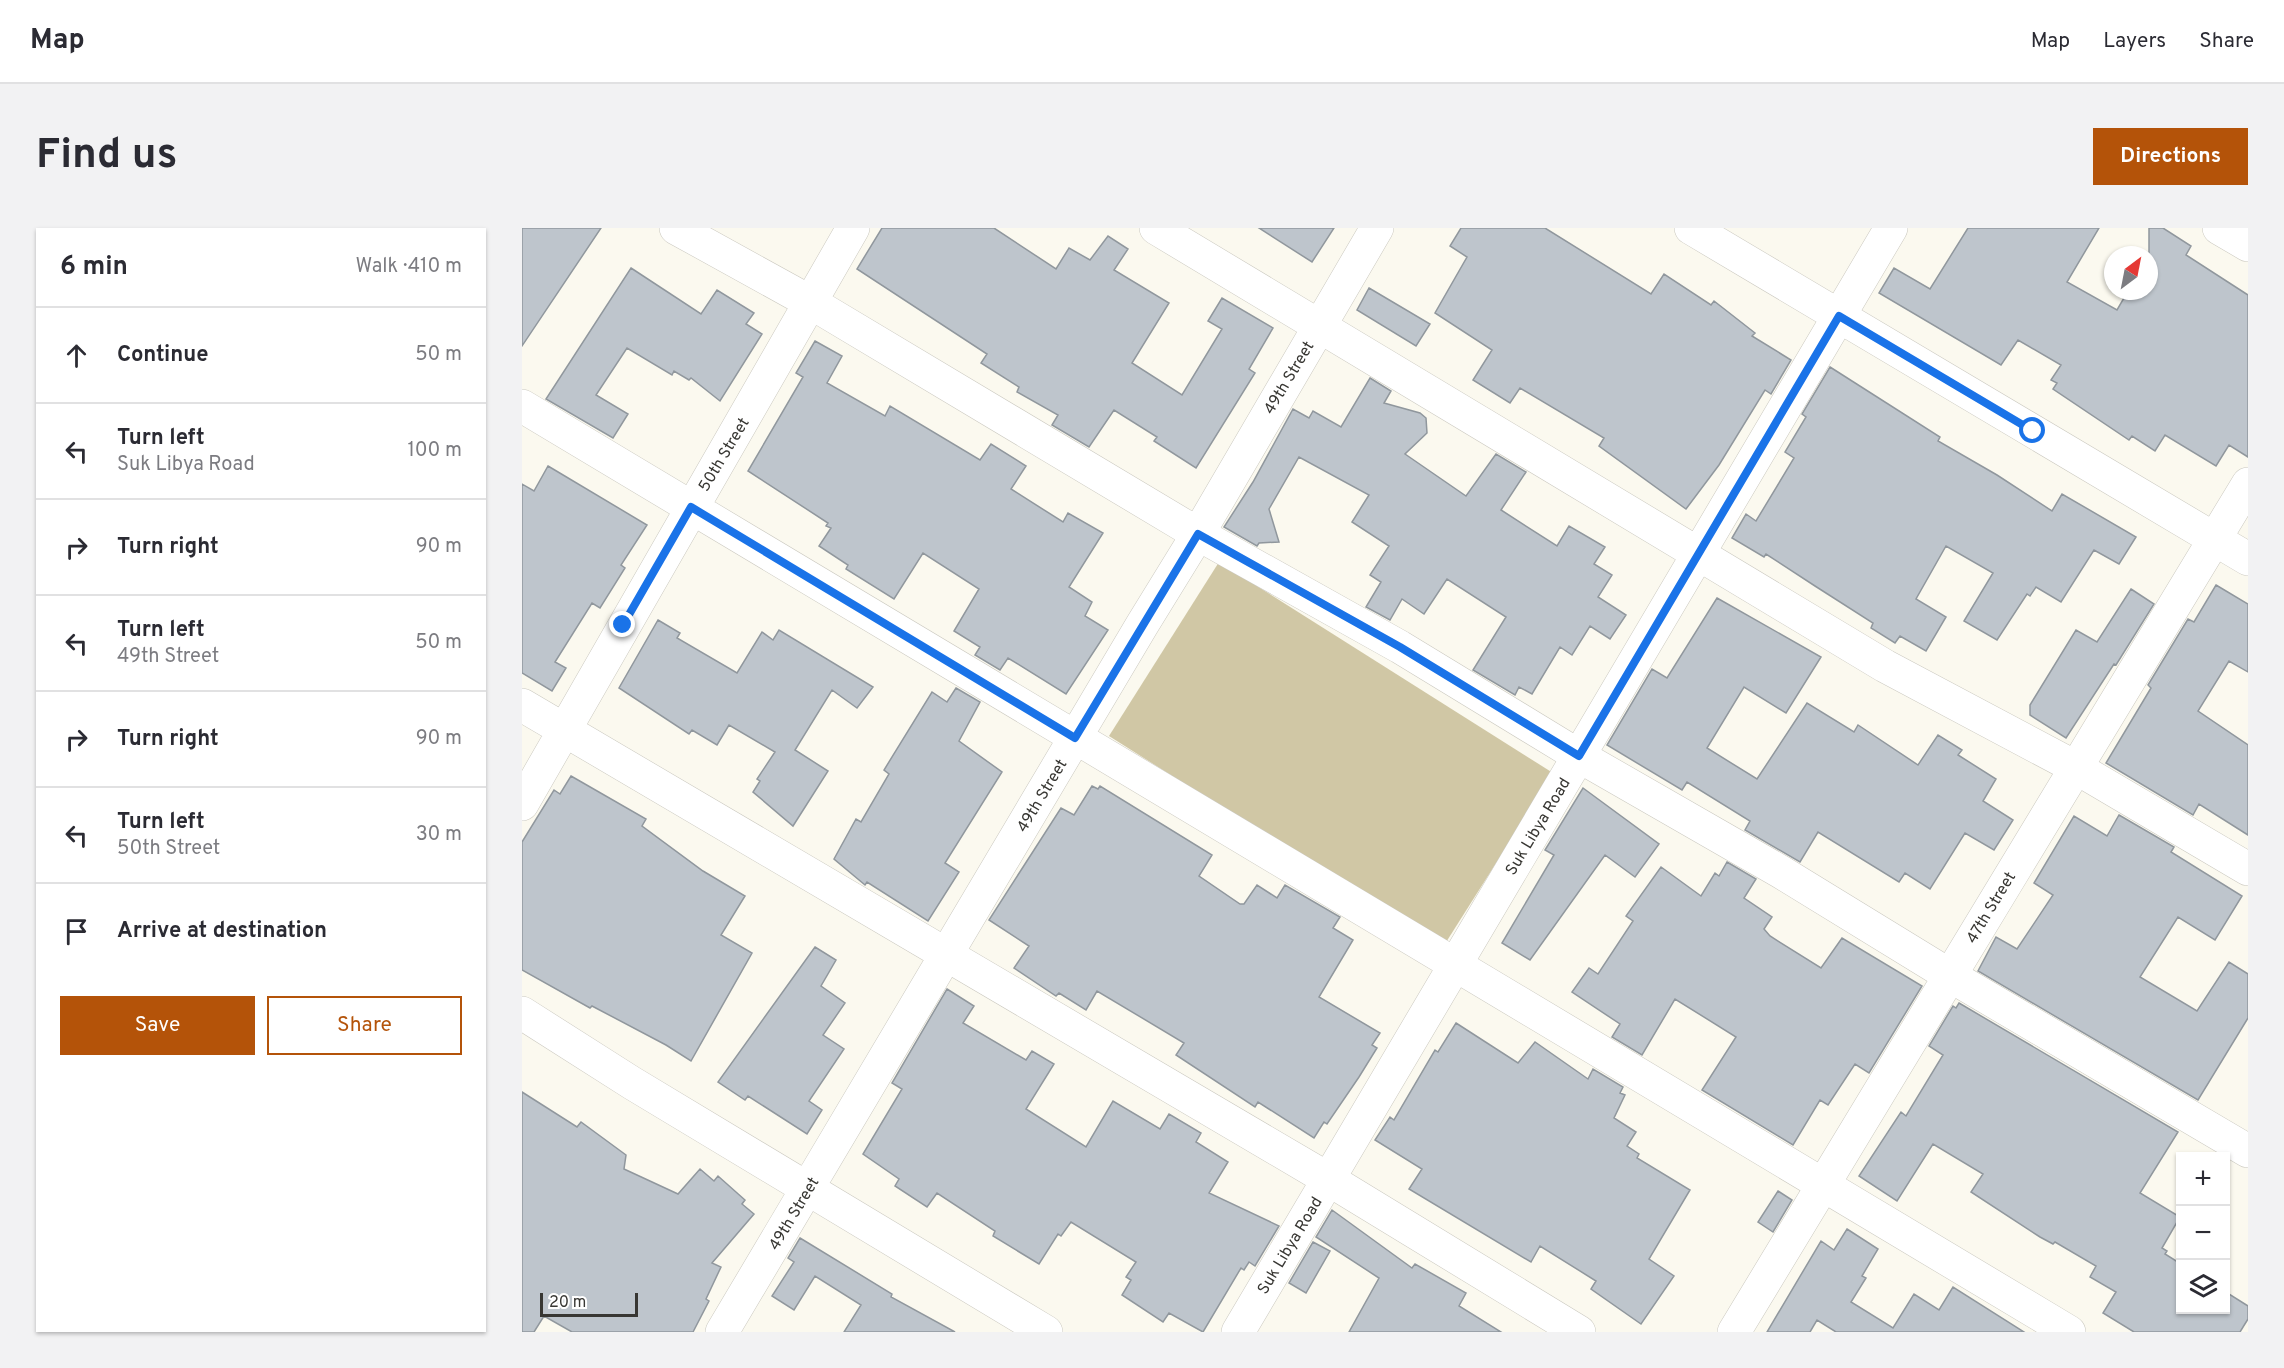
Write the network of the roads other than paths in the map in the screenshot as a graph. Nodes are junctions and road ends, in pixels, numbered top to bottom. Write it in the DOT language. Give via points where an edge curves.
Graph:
graph roads {
  1 [pos="676,228"];
  2 [pos="853,228"];
  3 [pos="1156,228"];
  4 [pos="1377,228"];
  5 [pos="1691,228"];
  6 [pos="1891,228"];
  7 [pos="2219,228"];
  8 [pos="2248,244"];
  9 [pos="810,302"];
  10 [pos="1839,316"];
  11 [pos="1319,326"];
  12 [pos="522,406"];
  13 [pos="2248,484"];
  14 [pos="691,507"];
  15 [pos="1198,534"];
  16 [pos="2214,538"];
  17 [pos="1698,553"];
  18 [pos="2248,559"];
  19 [pos="522,705"];
  20 [pos="564,730"];
  21 [pos="1075,738"];
  22 [pos="1579,756"];
  23 [pos="2075,767"];
  24 [pos="522,804"];
  25 [pos="2248,869"];
  26 [pos="947,953"];
  27 [pos="1455,965"];
  28 [pos="1949,975"];
  29 [pos="522,1013"];
  30 [pos="2248,1151"];
  31 [pos="1328,1179"];
  32 [pos="1824,1186"];
  33 [pos="808,1187"];
  34 [pos="722,1332"];
  35 [pos="1046,1332"];
  36 [pos="1238,1332"];
  37 [pos="1579,1332"];
  38 [pos="1734,1332"];
  39 [pos="2069,1332"];
  1 -- 9 [label="street"];
  2 -- 9 [label="street, 50th Street"];
  3 -- 11 [label="street"];
  4 -- 11 [label="street, 49th Street"];
  5 -- 10 [label="street"];
  6 -- 10 [label="street, Suk Libya Road"];
  7 -- 8 [label="street"];
  9 -- 14 [label="street, 50th Street"];
  9 -- 15 [label="street"];
  10 -- 16 [label="street"];
  10 -- 17 [label="street, Suk Libya Road"];
  11 -- 15 [label="street, 49th Street"];
  11 -- 17 [label="street"];
  12 -- 14 [label="street"];
  13 -- 16 [label="street, 47th Street"];
  14 -- 20 [label="street, 50th Street"];
  14 -- 21 [label="street"];
  15 -- 21 [label="street, 49th Street"];
  15 -- 22 [label="street" via="1400,647"];
  16 -- 18 [label="street"];
  16 -- 23 [label="street, 47th Street"];
  17 -- 22 [label="street, Suk Libya Road"];
  17 -- 23 [label="street" via="1885,666"];
  19 -- 20 [label="street"];
  20 -- 24 [label="street, 50th Street"];
  20 -- 26 [label="street"];
  21 -- 26 [label="street, 49th Street"];
  21 -- 27 [label="street"];
  22 -- 27 [label="street, Suk Libya Road"];
  22 -- 28 [label="street" via="1781,872"];
  23 -- 25 [label="street"];
  23 -- 28 [label="street, 47th Street"];
  26 -- 31 [label="street"];
  26 -- 33 [label="street, 49th Street"];
  27 -- 31 [label="street, Suk Libya Road"];
  27 -- 32 [label="street"];
  28 -- 30 [label="street"];
  28 -- 32 [label="street, 47th Street"];
  29 -- 33 [label="street"];
  31 -- 36 [label="street, Suk Libya Road"];
  31 -- 37 [label="street"];
  32 -- 38 [label="street, 47th Street"];
  32 -- 39 [label="street"];
  33 -- 34 [label="street, 49th Street"];
  33 -- 35 [label="street"];
}
